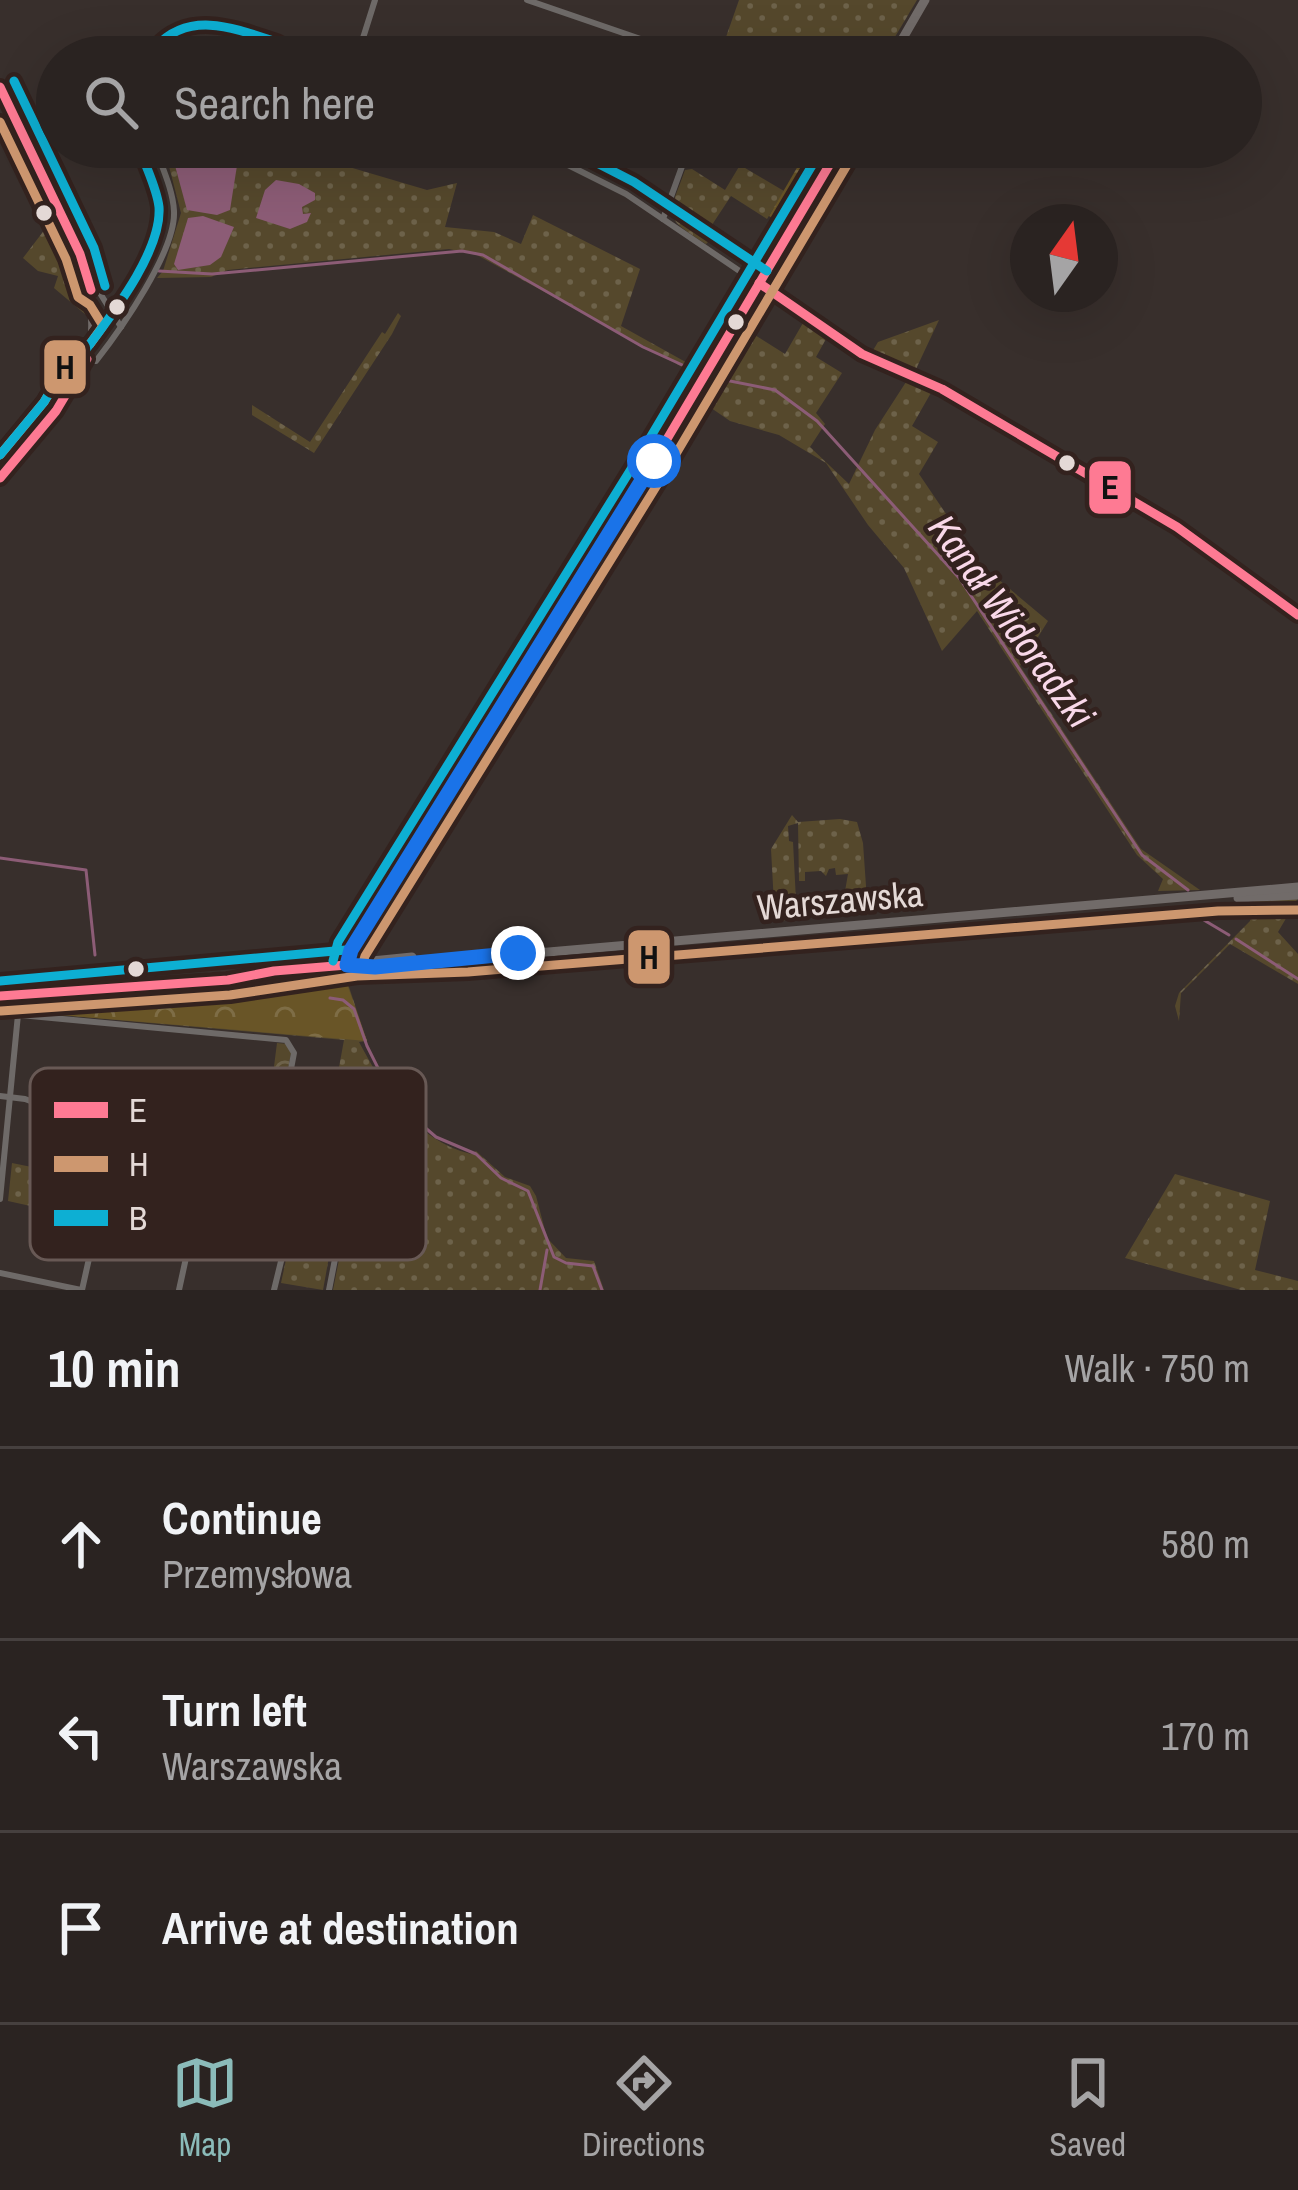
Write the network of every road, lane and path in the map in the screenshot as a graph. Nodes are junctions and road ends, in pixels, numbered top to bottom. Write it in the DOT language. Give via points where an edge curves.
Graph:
graph roads {
  1 [pos="375,0"];
  2 [pos="527,0"];
  3 [pos="925,0"];
  4 [pos="364,36"];
  5 [pos="632,36"];
  6 [pos="904,36"];
  7 [pos="0,87"];
  8 [pos="36,162"];
  9 [pos="39,168"];
  10 [pos="161,168"];
  11 [pos="576,168"];
  12 [pos="681,168"];
  13 [pos="828,168"];
  14 [pos="663,219"];
  15 [pos="759,284"];
  16 [pos="91,290"];
  17 [pos="121,327"];
  18 [pos="87,359"];
  19 [pos="0,478"];
  20 [pos="1298,615"];
  21 [pos="1298,891"];
  22 [pos="347,965"];
  23 [pos="20,994"];
  24 [pos="0,996"];
  25 [pos="20,1015"];
  26 [pos="291,1068"];
  27 [pos="0,1096"];
  28 [pos="12,1096"];
  29 [pos="30,1102"];
  30 [pos="0,1199"];
  31 [pos="89,1260"];
  32 [pos="186,1260"];
  33 [pos="281,1260"];
  34 [pos="335,1260"];
  35 [pos="0,1273"];
  36 [pos="82,1290"];
  37 [pos="179,1290"];
  38 [pos="274,1290"];
  39 [pos="329,1290"];
  1 -- 4 [label="street"];
  2 -- 5 [label="street"];
  3 -- 6 [label="street"];
  7 -- 8 [label="street"];
  9 -- 16 [label="street"];
  10 -- 17 [label="street" via="172,227"];
  11 -- 14 [label="street"];
  12 -- 14 [label="street"];
  13 -- 15 [label="street"];
  14 -- 15 [label="street"];
  15 -- 20 [label="street" via="862,354 942,389 1177,527"];
  15 -- 22 [label="street"];
  16 -- 17 [label="street"];
  16 -- 18 [label="street"];
  17 -- 18 [label="street" via="96,361"];
  18 -- 19 [label="street"];
  21 -- 22 [label="street, Warszawska"];
  22 -- 23 [label="street, Warszawska"];
  23 -- 24 [label="street, Warszawska"];
  23 -- 25 [label="street"];
  25 -- 26 [label="street" via="286,1040"];
  25 -- 28 [label="street"];
  27 -- 28 [label="street"];
  28 -- 29 [label="street"];
  28 -- 30 [label="street"];
  31 -- 36 [label="street"];
  32 -- 37 [label="street"];
  33 -- 38 [label="street"];
  34 -- 39 [label="street"];
  35 -- 36 [label="street"];
}
